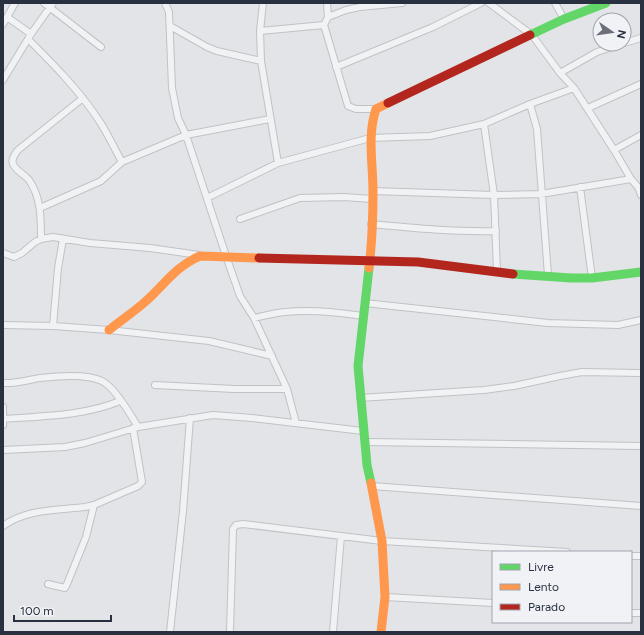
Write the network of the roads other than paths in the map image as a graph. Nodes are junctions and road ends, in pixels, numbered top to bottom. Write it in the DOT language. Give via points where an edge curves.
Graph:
graph roads {
  1 [pos="165,3"];
  2 [pos="264,3"];
  3 [pos="327,3"];
  4 [pos="402,3"];
  5 [pos="481,3"];
  6 [pos="490,3"];
  7 [pos="556,3"];
  8 [pos="606,3"];
  9 [pos="13,4"];
  10 [pos="49,4"];
  11 [pos="7,17"];
  12 [pos="328,17"];
  13 [pos="564,19"];
  14 [pos="3,24"];
  15 [pos="324,25"];
  16 [pos="170,26"];
  17 [pos="260,31"];
  18 [pos="532,35"];
  19 [pos="30,36"];
  20 [pos="101,47"];
  21 [pos="597,52"];
  22 [pos="261,61"];
  23 [pos="336,68"];
  24 [pos="560,73"];
  25 [pos="3,80"];
  26 [pos="641,84"];
  27 [pos="574,88"];
  28 [pos="83,98"];
  29 [pos="530,104"];
  30 [pos="588,108"];
  31 [pos="376,109"];
  32 [pos="270,119"];
  33 [pos="484,124"];
  34 [pos="186,135"];
  35 [pos="641,135"];
  36 [pos="370,138"];
  37 [pos="614,150"];
  38 [pos="122,162"];
  39 [pos="278,163"];
  40 [pos="631,180"];
  41 [pos="639,186"];
  42 [pos="580,187"];
  43 [pos="542,194"];
  44 [pos="373,195"];
  45 [pos="494,195"];
  46 [pos="641,195"];
  47 [pos="207,198"];
  48 [pos="40,208"];
  49 [pos="240,219"];
  50 [pos="371,224"];
  51 [pos="496,231"];
  52 [pos="41,239"];
  53 [pos="63,239"];
  54 [pos="3,253"];
  55 [pos="200,256"];
  56 [pos="226,256"];
  57 [pos="370,261"];
  58 [pos="497,272"];
  59 [pos="641,272"];
  60 [pos="548,275"];
  61 [pos="592,278"];
  62 [pos="365,303"];
  63 [pos="363,316"];
  64 [pos="254,318"];
  65 [pos="641,320"];
  66 [pos="3,325"];
  67 [pos="53,326"];
  68 [pos="109,330"];
  69 [pos="272,356"];
  70 [pos="641,373"];
  71 [pos="3,383"];
  72 [pos="155,385"];
  73 [pos="287,389"];
  74 [pos="360,398"];
  75 [pos="120,401"];
  76 [pos="3,407"];
  77 [pos="190,418"];
  78 [pos="3,420"];
  79 [pos="296,423"];
  80 [pos="3,425"];
  81 [pos="135,428"];
  82 [pos="364,431"];
  83 [pos="365,442"];
  84 [pos="641,446"];
  85 [pos="3,450"];
  86 [pos="372,486"];
  87 [pos="94,505"];
  88 [pos="641,506"];
  89 [pos="3,525"];
  90 [pos="341,536"];
  91 [pos="382,541"];
  92 [pos="550,551"];
  93 [pos="48,584"];
  94 [pos="385,597"];
  95 [pos="492,604"];
  96 [pos="170,632"];
  97 [pos="230,632"];
  98 [pos="333,632"];
  99 [pos="382,632"];
  1 -- 16 [label="street"];
  2 -- 17 [label="street"];
  3 -- 12 [label="street"];
  4 -- 12 [label="street" via="360,7"];
  5 -- 23 [label="street" via="433,27"];
  6 -- 18 [label="street"];
  7 -- 13 [label="street"];
  8 -- 13 [label="street"];
  9 -- 11 [label="street"];
  10 -- 19 [label="street"];
  10 -- 20 [label="street"];
  11 -- 14 [label="street"];
  11 -- 19 [label="street"];
  12 -- 15 [label="street"];
  13 -- 18 [label="street"];
  15 -- 17 [label="street"];
  15 -- 23 [label="street"];
  16 -- 22 [label="street" via="207,48"];
  16 -- 34 [label="street" via="172,88 178,118"];
  17 -- 22 [label="street"];
  18 -- 24 [label="street"];
  18 -- 31 [label="street"];
  19 -- 25 [label="street"];
  19 -- 28 [label="street"];
  21 -- 24 [label="street"];
  22 -- 32 [label="street"];
  23 -- 31 [label="street" via="348,106 356,109"];
  24 -- 27 [label="street"];
  26 -- 30 [label="street"];
  27 -- 29 [label="street"];
  27 -- 30 [label="street"];
  28 -- 38 [label="street"];
  28 -- 48 [label="street" via="15,154 13,164 31,184"];
  29 -- 33 [label="street"];
  29 -- 43 [label="street" via="537,129"];
  30 -- 37 [label="street"];
  31 -- 36 [label="street"];
  32 -- 34 [label="street"];
  32 -- 39 [label="street"];
  33 -- 36 [label="street" via="430,136"];
  33 -- 45 [label="street"];
  34 -- 38 [label="street"];
  34 -- 47 [label="street"];
  35 -- 37 [label="street"];
  36 -- 39 [label="street"];
  36 -- 44 [label="street"];
  37 -- 40 [label="street"];
  38 -- 48 [label="street" via="101,181"];
  39 -- 47 [label="street"];
  40 -- 41 [label="street"];
  40 -- 42 [label="street"];
  41 -- 46 [label="street"];
  42 -- 43 [label="street"];
  42 -- 61 [label="street"];
  43 -- 45 [label="street"];
  43 -- 60 [label="street"];
  44 -- 45 [label="street"];
  44 -- 49 [label="street" via="300,198"];
  44 -- 50 [label="street"];
  45 -- 51 [label="street"];
  47 -- 56 [label="street"];
  48 -- 52 [label="street"];
  50 -- 51 [label="street" via="467,232"];
  50 -- 57 [label="street"];
  51 -- 58 [label="street"];
  52 -- 53 [label="street"];
  52 -- 54 [label="street" via="14,258"];
  53 -- 55 [label="street"];
  53 -- 67 [label="street"];
  55 -- 56 [label="street"];
  55 -- 68 [label="street" via="190,259 166,278 146,300"];
  56 -- 57 [label="street"];
  56 -- 64 [label="street" via="240,296"];
  57 -- 58 [label="street" via="418,262"];
  57 -- 62 [label="street"];
  58 -- 60 [label="street"];
  59 -- 61 [label="street"];
  60 -- 61 [label="street"];
  62 -- 63 [label="street"];
  62 -- 65 [label="street" via="548,323 618,325"];
  63 -- 64 [label="street" via="302,311"];
  63 -- 74 [label="street" via="358,366"];
  64 -- 69 [label="street"];
  66 -- 67 [label="street"];
  67 -- 68 [label="street"];
  68 -- 69 [label="street" via="209,341"];
  69 -- 73 [label="street"];
  70 -- 74 [label="street" via="582,372 484,390"];
  71 -- 75 [label="street" via="59,376 90,377 102,381 111,388"];
  72 -- 73 [label="street"];
  73 -- 79 [label="street"];
  74 -- 82 [label="street"];
  75 -- 78 [label="street" via="106,407 65,414"];
  75 -- 81 [label="street" via="129,412"];
  76 -- 78 [label="street"];
  77 -- 79 [label="street" via="213,415"];
  77 -- 81 [label="street"];
  77 -- 96 [label="street"];
  78 -- 80 [label="street"];
  79 -- 82 [label="street"];
  81 -- 85 [label="street" via="65,447"];
  81 -- 87 [label="street" via="142,484"];
  82 -- 83 [label="street"];
  83 -- 84 [label="street"];
  83 -- 86 [label="street"];
  86 -- 88 [label="street"];
  86 -- 91 [label="street"];
  87 -- 89 [label="street" via="24,515"];
  87 -- 93 [label="street" via="86,537 68,584 65,588"];
  90 -- 91 [label="street"];
  90 -- 97 [label="street" via="236,525 233,529"];
  90 -- 98 [label="street"];
  91 -- 92 [label="street"];
  91 -- 94 [label="street"];
  94 -- 95 [label="street"];
  94 -- 99 [label="street"];
}
